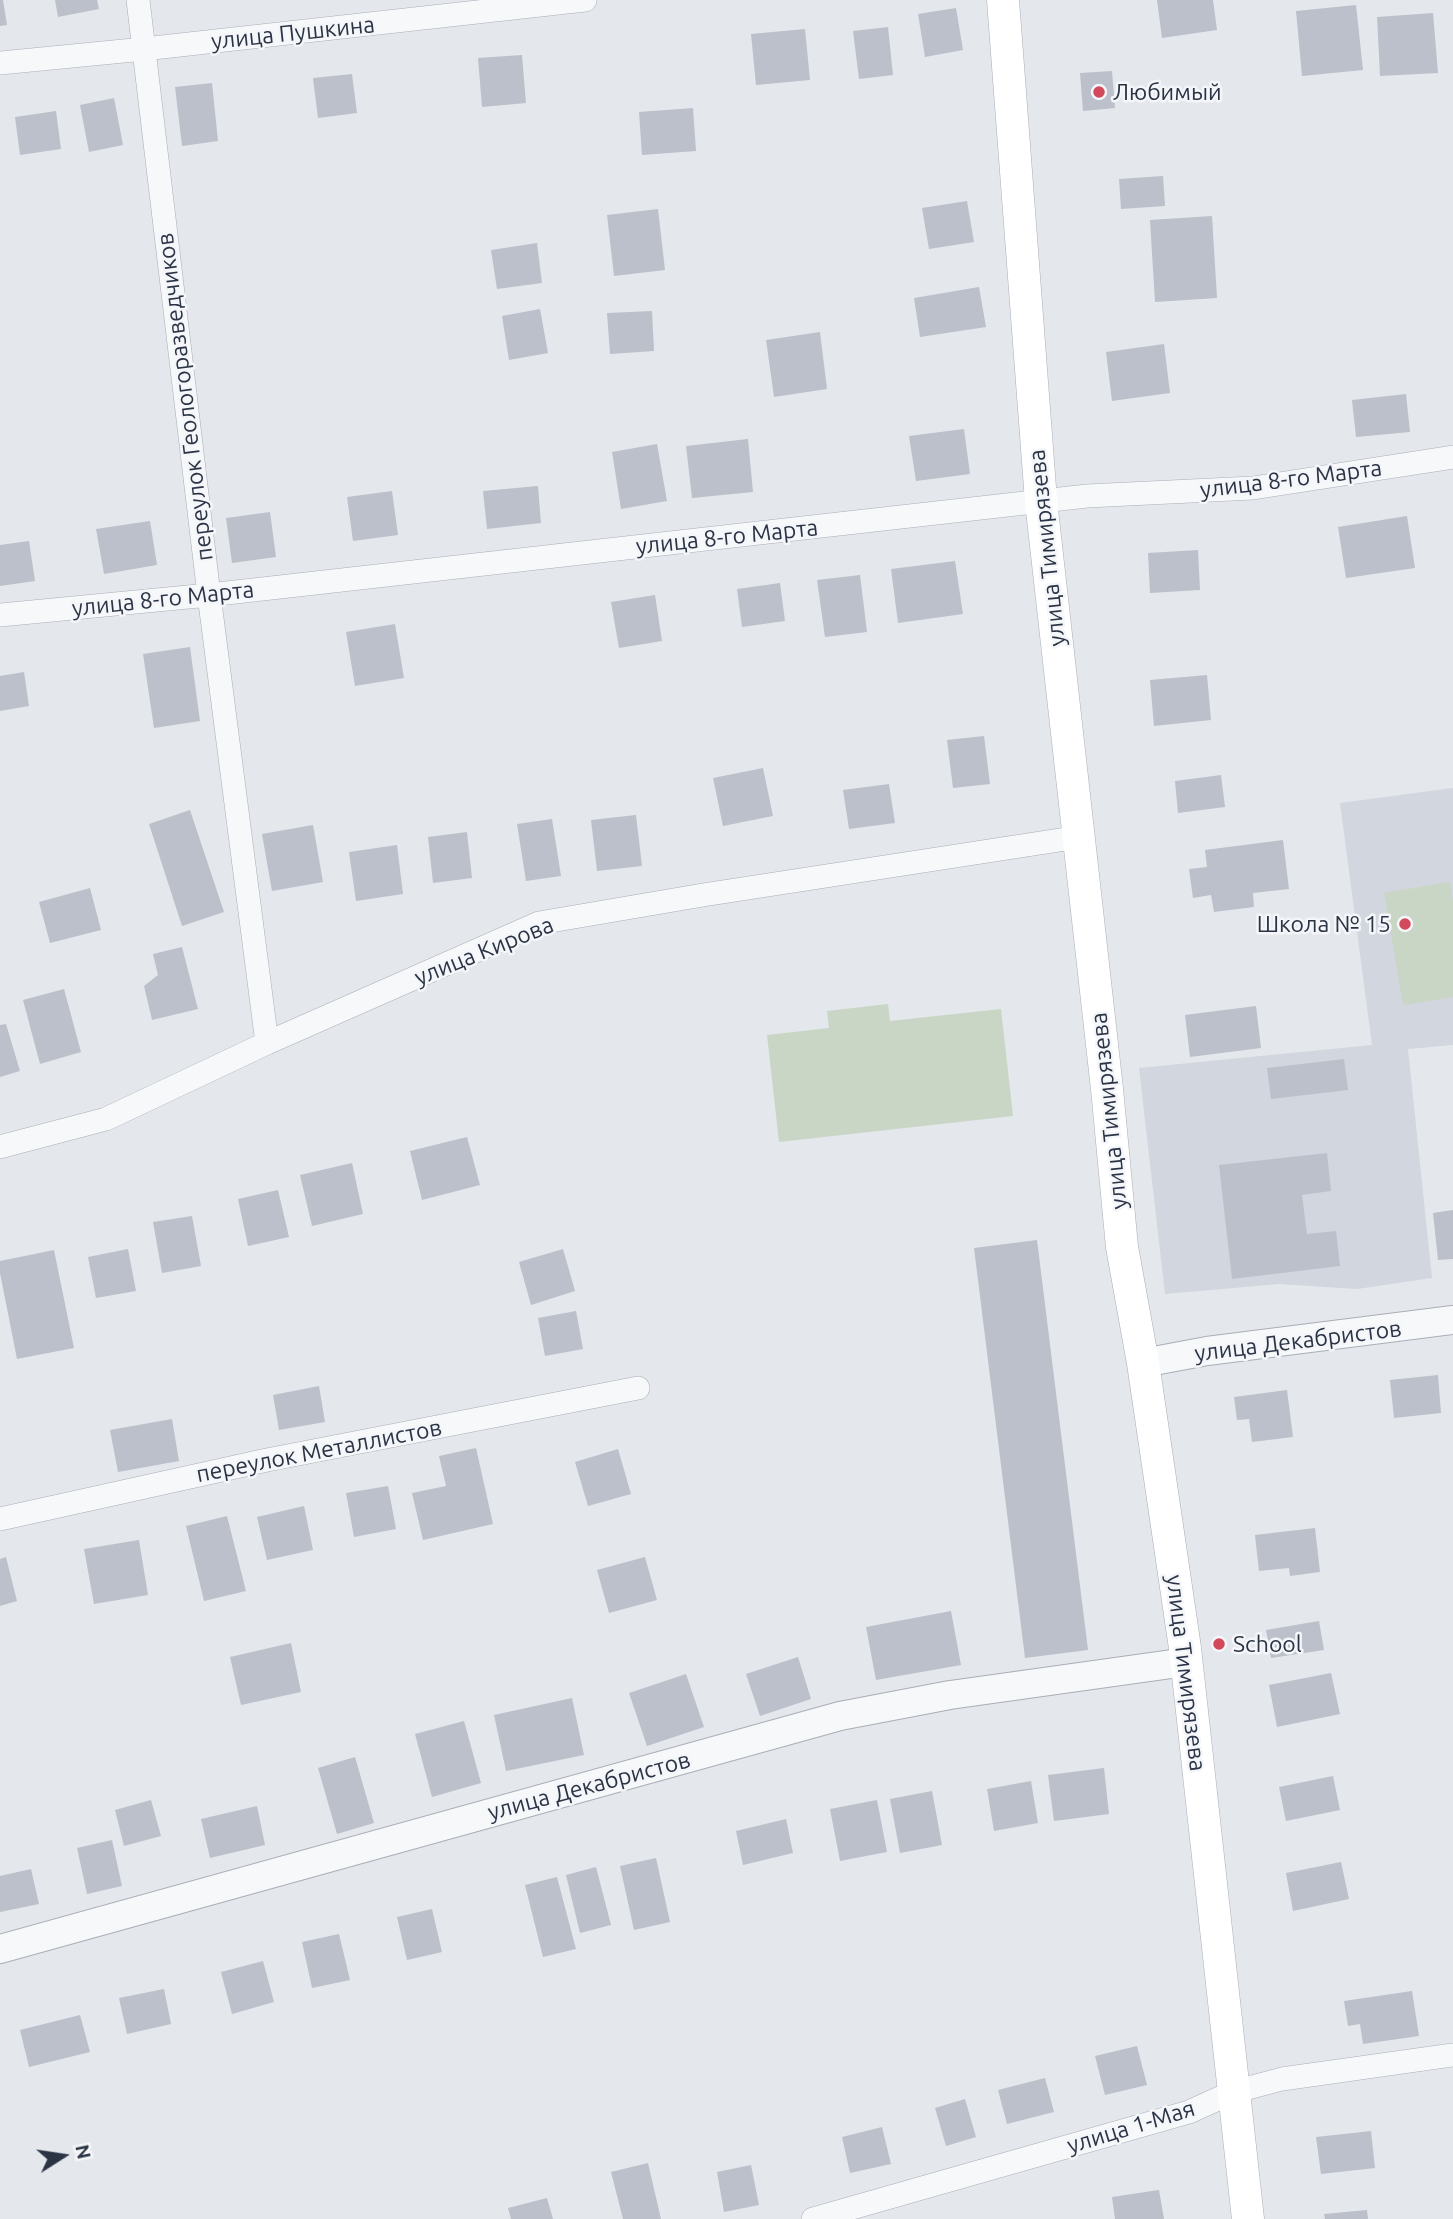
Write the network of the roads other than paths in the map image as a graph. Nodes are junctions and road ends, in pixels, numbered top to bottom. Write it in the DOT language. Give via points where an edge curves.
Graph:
graph roads {
  1 [pos="138,0"];
  2 [pos="585,0"];
  3 [pos="1003,0"];
  4 [pos="144,49"];
  5 [pos="0,63"];
  6 [pos="1453,457"];
  7 [pos="1041,501"];
  8 [pos="209,595"];
  9 [pos="0,615"];
  10 [pos="1079,837"];
  11 [pos="267,1043"];
  12 [pos="0,1147"];
  13 [pos="1453,1320"];
  14 [pos="1143,1363"];
  15 [pos="638,1388"];
  16 [pos="0,1519"];
  17 [pos="1186,1662"];
  18 [pos="0,1949"];
  19 [pos="1453,2055"];
  20 [pos="1233,2092"];
  21 [pos="813,2219"];
  22 [pos="1248,2219"];
  1 -- 4 [label="street, переулок Геологоразведчиков"];
  2 -- 4 [label="street, улица Пушкина"];
  3 -- 7 [label="main road, улица Тимирязева"];
  4 -- 5 [label="street, улица Пушкина"];
  4 -- 8 [label="street, переулок Геологоразведчиков"];
  6 -- 7 [label="street, улица 8-го Марта" via="1252,488"];
  7 -- 8 [label="street, улица 8-го Марта"];
  7 -- 10 [label="main road, улица Тимирязева"];
  8 -- 9 [label="street, улица 8-го Марта"];
  8 -- 11 [label="street, переулок Геологоразведчиков"];
  10 -- 11 [label="street, улица Кирова" via="539,923"];
  10 -- 14 [label="main road, улица Тимирязева" via="1122,1247"];
  11 -- 12 [label="street, улица Кирова" via="106,1119"];
  13 -- 14 [label="street, улица Декабристов"];
  14 -- 17 [label="main road, улица Тимирязева"];
  15 -- 16 [label="street, переулок Металлистов" via="267,1460"];
  17 -- 18 [label="street, улица Декабристов" via="950,1695 840,1716"];
  17 -- 20 [label="main road, улица Тимирязева"];
  19 -- 20 [label="street, улица 1-Мая" via="1282,2079"];
  20 -- 21 [label="street, улица 1-Мая" via="1189,2112"];
  20 -- 22 [label="main road, улица Тимирязева"];
}
